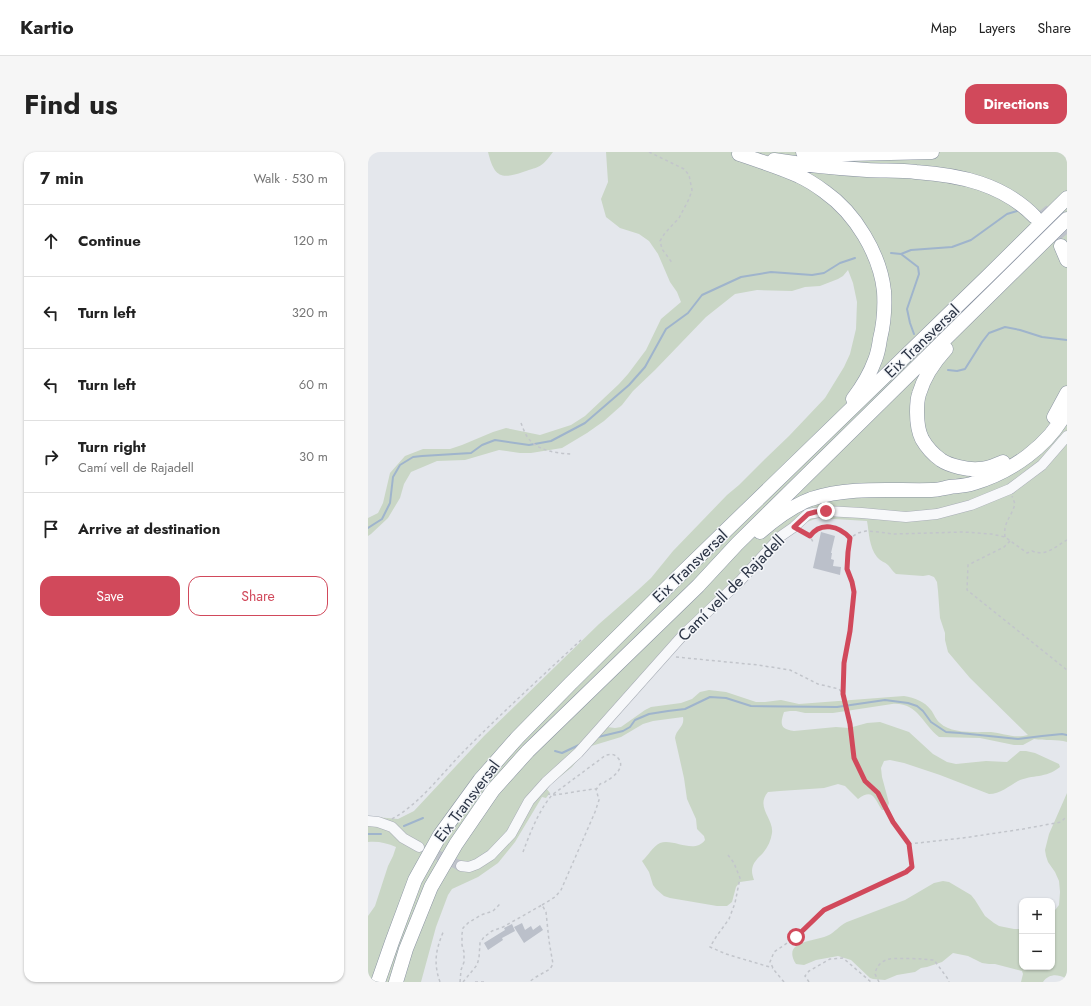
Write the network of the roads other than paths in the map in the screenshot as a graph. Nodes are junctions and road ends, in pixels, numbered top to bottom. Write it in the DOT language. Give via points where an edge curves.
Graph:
graph roads {
  1 [pos="782,152"];
  2 [pos="803,152"];
  3 [pos="932,152"];
  4 [pos="736,153"];
  5 [pos="1067,198"];
  6 [pos="1067,219"];
  7 [pos="1064,242"];
  8 [pos="1067,260"];
  9 [pos="968,316"];
  10 [pos="1067,393"];
  11 [pos="1067,410"];
  12 [pos="1067,436"];
  13 [pos="816,444"];
  14 [pos="698,586"];
  15 [pos="368,821"];
  16 [pos="419,847"];
  17 [pos="461,866"];
  18 [pos="378,982"];
  19 [pos="396,982"];
  1 -- 4 [label="highway" via="849,162 915,164 980,172 1031,200 1038,214 1003,192 976,181 915,172 798,164"];
  2 -- 3 [label="highway"];
  4 -- 13 [label="highway" via="801,176 825,192 855,220 873,251 879,269 884,290 884,312 876,358 860,390"];
  5 -- 13 [label="highway, Eix Transversal"];
  6 -- 9 [label="highway, Eix Transversal"];
  7 -- 8 [label="highway"];
  9 -- 10 [label="highway" via="960,333 936,360 918,394 917,424 922,439 941,460 956,466 979,469 1007,460 1042,432"];
  9 -- 14 [label="highway, Eix Transversal" via="737,544"];
  11 -- 14 [label="highway" via="1047,438 1030,454 1012,466 973,484 934,490 842,492 811,500 790,510 771,523"];
  12 -- 17 [label="street, Camí vell de Rajadell" via="1042,465 1010,489 971,505 937,514 906,517 826,511 808,514 781,536 740,581 683,636 578,753 546,782 529,801 511,834 477,864"];
  13 -- 18 [label="highway, Eix Transversal" via="570,684 480,780 440,835 415,880"];
  14 -- 19 [label="highway, Eix Transversal" via="528,751 493,790 456,844 432,887 406,948"];
  15 -- 16 [label="street" via="392,828"];
}
